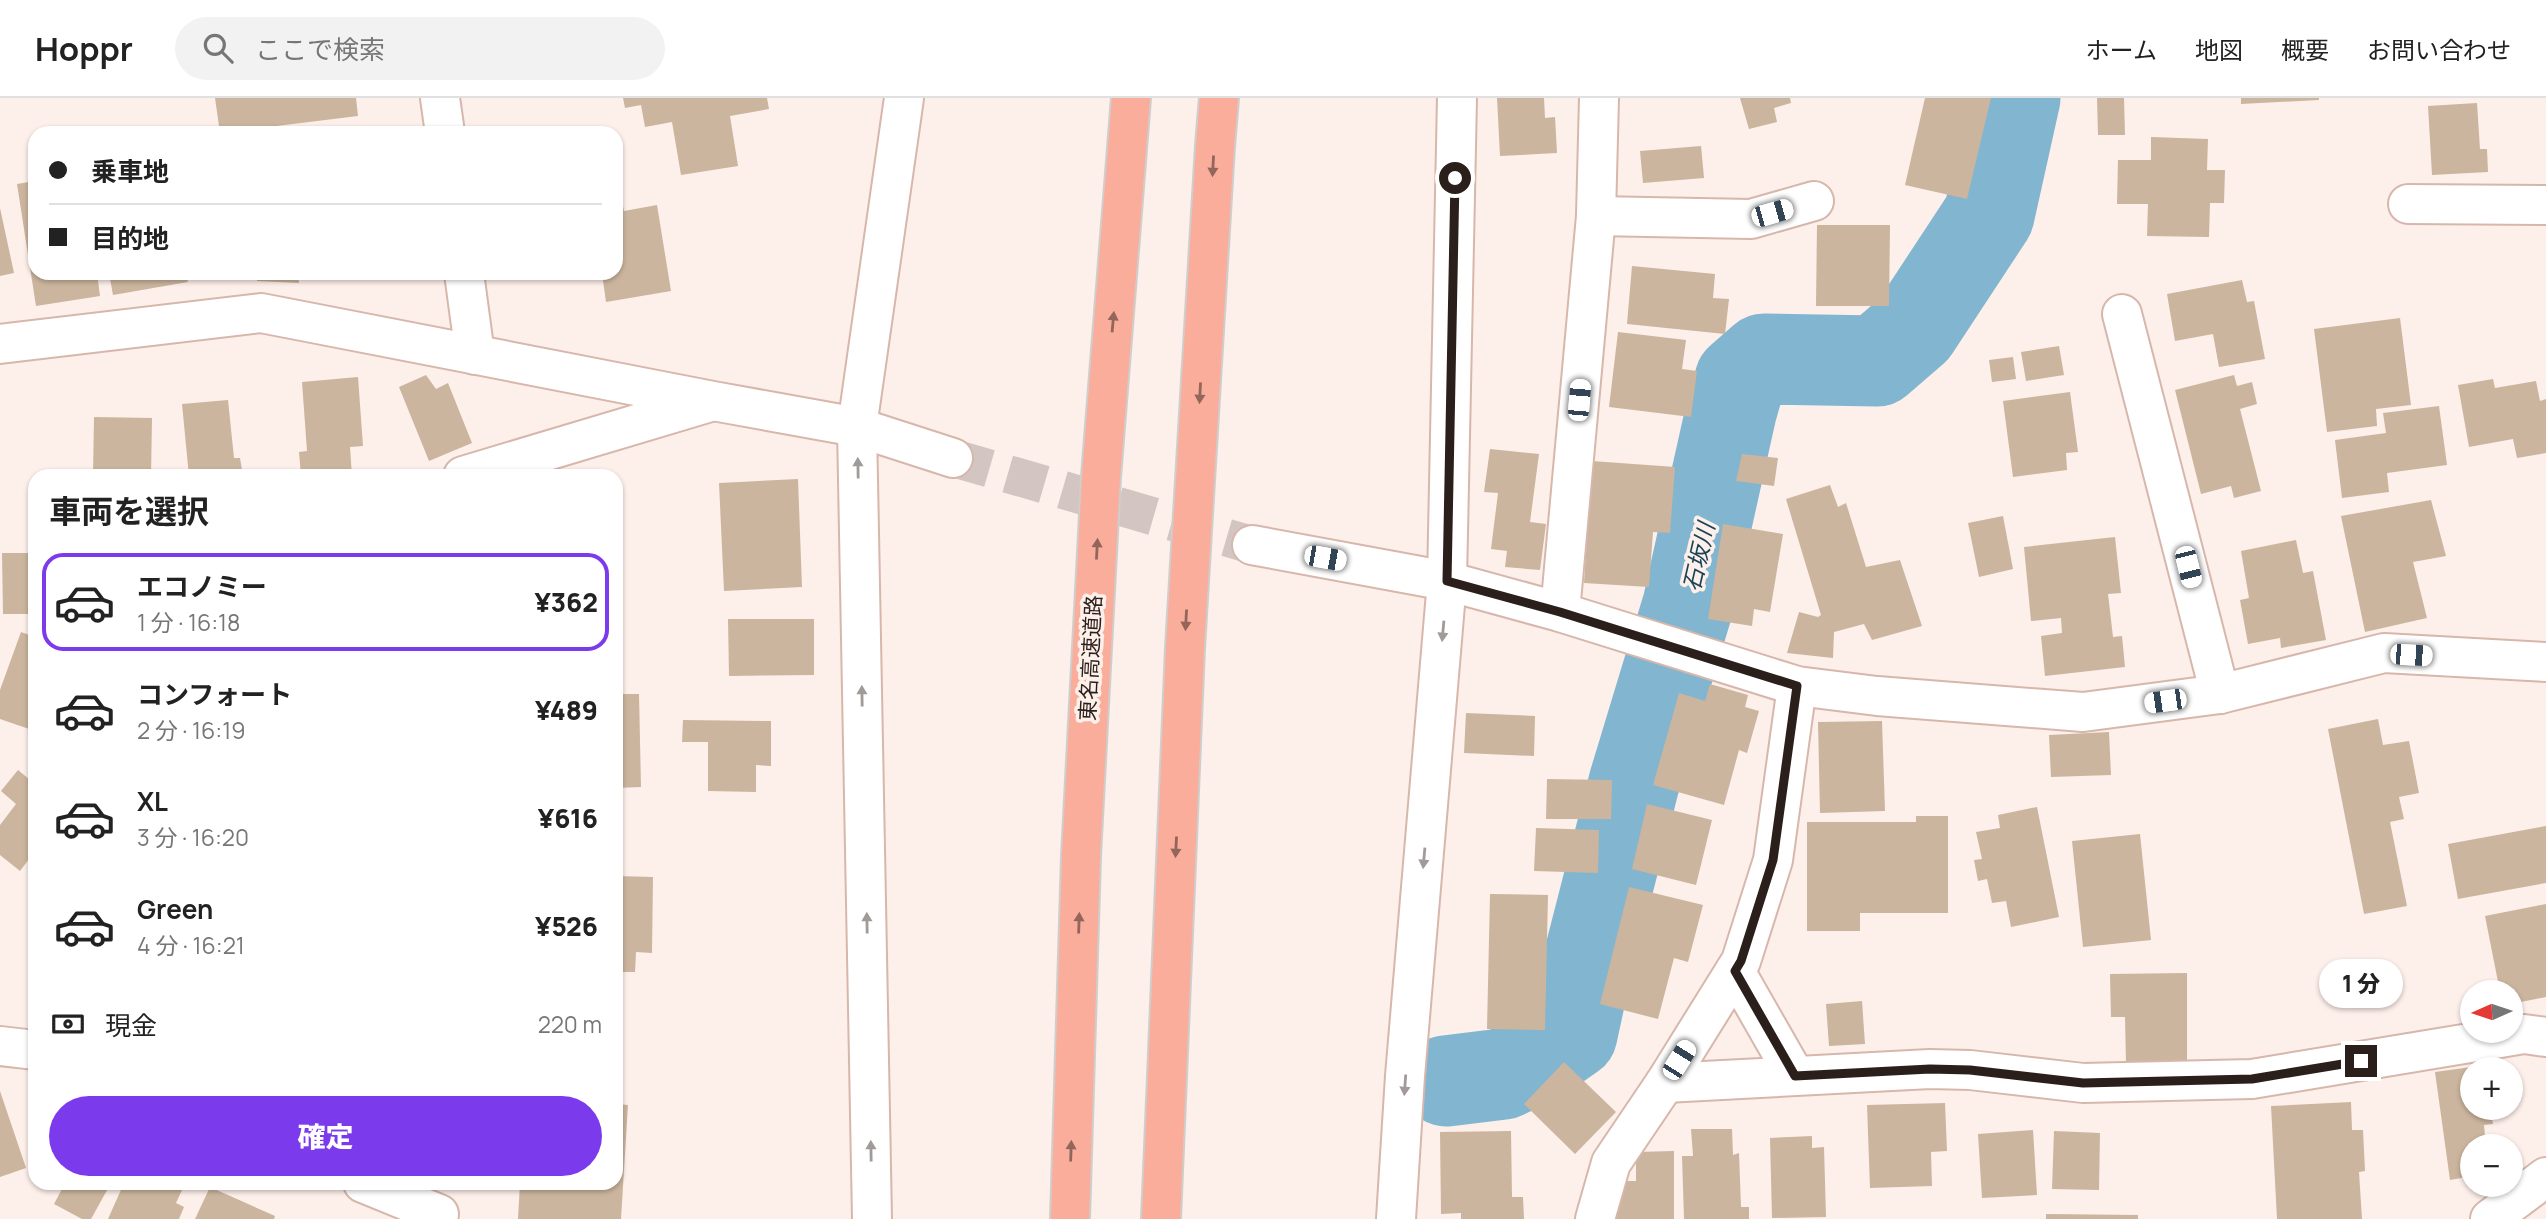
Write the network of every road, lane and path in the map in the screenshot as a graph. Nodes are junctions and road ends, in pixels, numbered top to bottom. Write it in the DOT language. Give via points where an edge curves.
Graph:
graph roads {
  1 [pos="440,98"];
  2 [pos="904,98"];
  3 [pos="1131,98"];
  4 [pos="1219,98"];
  5 [pos="1457,98"];
  6 [pos="1599,98"];
  7 [pos="443,126"];
  8 [pos="1814,201"];
  9 [pos="2408,204"];
  10 [pos="2546,205"];
  11 [pos="1596,216"];
  12 [pos="465,280"];
  13 [pos="2122,314"];
  14 [pos="0,344"];
  15 [pos="475,355"];
  16 [pos="713,401"];
  17 [pos="857,427"];
  18 [pos="953,458"];
  19 [pos="486,469"];
  20 [pos="1252,545"];
  21 [pos="1447,581"];
  22 [pos="1560,612"];
  23 [pos="2546,662"];
  24 [pos="1797,686"];
  25 [pos="2220,694"];
  26 [pos="1735,971"];
  27 [pos="2546,1037"];
  28 [pos="0,1046"];
  29 [pos="28,1049"];
  30 [pos="1795,1076"];
  31 [pos="1665,1083"];
  32 [pos="2546,1177"];
  33 [pos="380,1190"];
  34 [pos="439,1214"];
  35 [pos="872,1219"];
  36 [pos="1070,1219"];
  37 [pos="1161,1219"];
  38 [pos="1396,1219"];
  39 [pos="1594,1219"];
  40 [pos="2490,1219"];
  1 -- 7 [label="street"];
  2 -- 17 [label="street"];
  36 -- 3 [label="highway, 東名高速道路, one-way" via="1081,856 1101,477"];
  4 -- 37 [label="highway, one-way" via="1185,648"];
  5 -- 21 [label="street"];
  6 -- 11 [label="street"];
  8 -- 11 [label="street" via="1751,219"];
  9 -- 10 [label="street"];
  11 -- 22 [label="street"];
  12 -- 15 [label="street"];
  13 -- 25 [label="street"];
  14 -- 15 [label="street" via="261,313"];
  15 -- 16 [label="street"];
  16 -- 17 [label="street"];
  16 -- 19 [label="street"];
  17 -- 18 [label="street"];
  35 -- 17 [label="street, one-way"];
  20 -- 21 [label="street"];
  21 -- 22 [label="street"];
  21 -- 38 [label="street, one-way"];
  22 -- 24 [label="street"];
  23 -- 25 [label="street" via="2384,653"];
  24 -- 25 [label="street" via="2083,712"];
  24 -- 26 [label="street" via="1773,860"];
  26 -- 30 [label="street"];
  26 -- 31 [label="street"];
  27 -- 30 [label="street" via="2524,1034 2252,1079 2083,1083 1930,1069"];
  28 -- 29 [label="street"];
  30 -- 31 [label="street"];
  31 -- 39 [label="street" via="1611,1163"];
  32 -- 40 [label="street"];
  33 -- 34 [label="street"];
}
